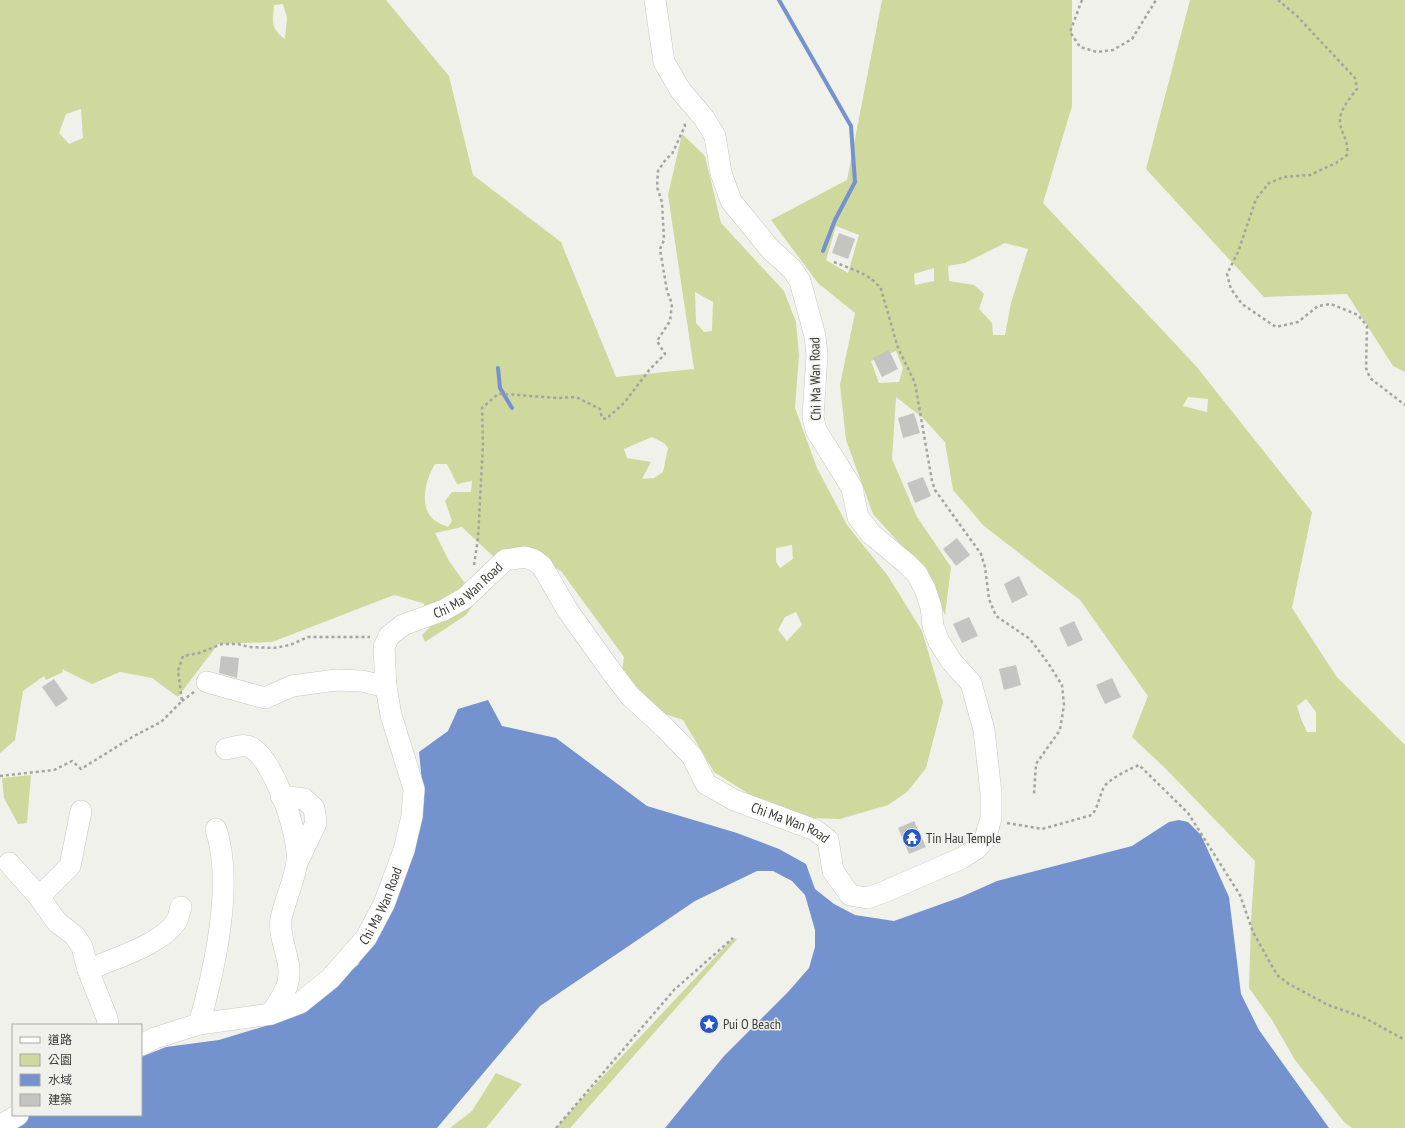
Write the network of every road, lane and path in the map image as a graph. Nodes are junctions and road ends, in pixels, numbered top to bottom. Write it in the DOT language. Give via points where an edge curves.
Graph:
graph roads {
  1 [pos="655,0"];
  2 [pos="1082,0"];
  3 [pos="1156,0"];
  4 [pos="1278,0"];
  5 [pos="684,119"];
  6 [pos="834,262"];
  7 [pos="1405,406"];
  8 [pos="477,586"];
  9 [pos="389,636"];
  10 [pos="207,682"];
  11 [pos="386,687"];
  12 [pos="226,749"];
  13 [pos="0,776"];
  14 [pos="1034,794"];
  15 [pos="81,811"];
  16 [pos="991,818"];
  17 [pos="216,829"];
  18 [pos="9,863"];
  19 [pos="39,897"];
  20 [pos="181,907"];
  21 [pos="733,938"];
  22 [pos="88,970"];
  23 [pos="271,1014"];
  24 [pos="108,1024"];
  25 [pos="199,1024"];
  26 [pos="1405,1040"];
  27 [pos="142,1044"];
  28 [pos="16,1116"];
  29 [pos="0,1126"];
  30 [pos="556,1128"];
  1 -- 16 [label="street, Chi Ma Wan Road" via="664,62 681,91 704,118 715,136 721,173 731,201 800,281 815,336 817,355 813,416 816,430 852,488 858,517 871,534 917,574 929,601 933,626 939,642 952,662 971,683 984,730 989,763"];
  2 -- 3 [label="path" via="1070,32 1080,47 1097,52 1114,50 1132,39"];
  4 -- 7 [label="path" via="1297,16 1355,78 1357,88 1346,102 1340,121 1348,144 1347,155 1310,175 1284,177 1269,183 1256,199 1238,252 1227,274 1231,289 1242,304 1276,327 1298,322 1318,306 1331,304 1358,315 1367,326 1366,368 1370,378"];
  5 -- 8 [label="path" via="685,126 672,154 658,172 656,187 662,202 664,240 660,249 667,291 672,304 670,321 657,341 665,354 624,403 606,419 602,418 600,409 576,397 498,394 482,408 483,444 478,538 470,579"];
  6 -- 14 [label="path" via="860,272 877,283 881,289 898,348 915,383 935,490 981,554 989,599 996,616 1030,639 1062,685 1064,705 1060,730 1036,764"];
  8 -- 9 [label="street, Chi Ma Wan Road" via="465,598 444,610 403,625"];
  8 -- 16 [label="street, Chi Ma Wan Road" via="505,560 525,557 542,566 568,611 610,670 630,696 692,756 706,784 734,800 815,830 828,840 833,871 850,895 867,898 962,858 985,839"];
  9 -- 11 [label="street, Chi Ma Wan Road" via="384,647"];
  9 -- 13 [label="path" via="308,637 290,645 274,648 222,644 183,656 178,671 182,701 162,722 81,769 72,761 54,770"];
  10 -- 11 [label="street" via="265,698 292,686 336,680 362,681"];
  11 -- 23 [label="street, Chi Ma Wan Road" via="391,715 414,788 412,816 404,850 384,904 366,938 355,952 315,992 300,1003"];
  12 -- 23 [label="street" via="242,745 251,747 260,754 274,777 281,796 304,799 314,808 316,822 297,861 281,920 281,936 288,961 288,982"];
  15 -- 19 [label="street" via="70,866"];
  16 -- 26 [label="path" via="1014,826 1042,829 1092,815 1097,808 1103,787 1139,765 1188,813 1240,895 1253,932 1277,975 1328,1005 1365,1018"];
  17 -- 25 [label="street" via="221,845 223,884 218,937 209,989"];
  18 -- 19 [label="street"];
  19 -- 22 [label="street" via="57,922 75,936 82,947"];
  20 -- 22 [label="street" via="177,921 168,931 146,945"];
  21 -- 30 [label="path" via="674,990"];
  22 -- 24 [label="street"];
  23 -- 25 [label="street, Chi Ma Wan Road"];
  25 -- 27 [label="street, Chi Ma Wan Road"];
  28 -- 29 [label="street"];
}
